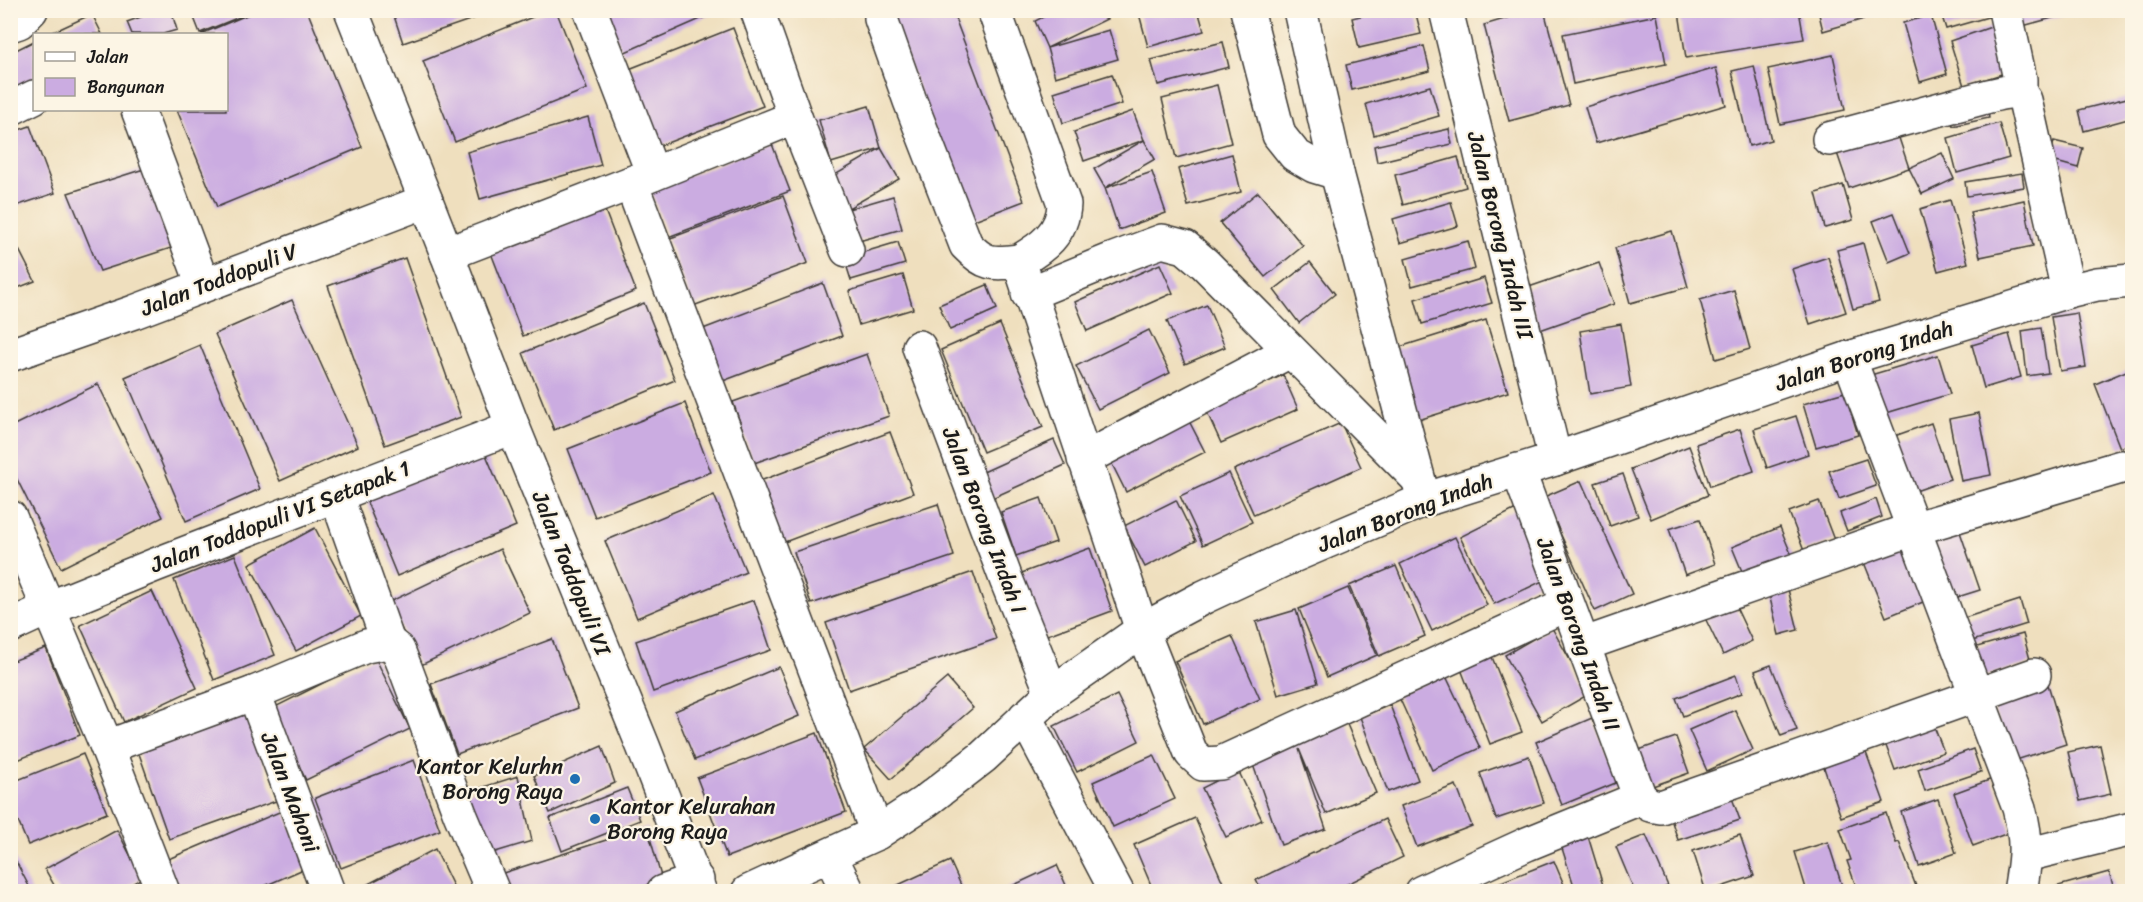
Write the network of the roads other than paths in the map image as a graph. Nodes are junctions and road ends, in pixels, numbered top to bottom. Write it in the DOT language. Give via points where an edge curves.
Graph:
graph roads {
  1 [pos="31,10"];
  2 [pos="351,10"];
  3 [pos="590,10"];
  4 [pos="757,10"];
  5 [pos="881,10"];
  6 [pos="994,10"];
  7 [pos="1247,10"];
  8 [pos="1300,10"];
  9 [pos="2005,10"];
  10 [pos="1454,12"];
  11 [pos="10,25"];
  12 [pos="2020,94"];
  13 [pos="33,98"];
  14 [pos="10,109"];
  15 [pos="138,111"];
  16 [pos="795,117"];
  17 [pos="1830,139"];
  18 [pos="1336,173"];
  19 [pos="642,179"];
  20 [pos="426,201"];
  21 [pos="847,250"];
  22 [pos="447,254"];
  23 [pos="1019,261"];
  24 [pos="2133,281"];
  25 [pos="202,285"];
  26 [pos="2068,291"];
  27 [pos="1028,294"];
  28 [pos="919,347"];
  29 [pos="1290,351"];
  30 [pos="10,355"];
  31 [pos="1849,358"];
  32 [pos="513,428"];
  33 [pos="1084,459"];
  34 [pos="1555,459"];
  35 [pos="2121,467"];
  36 [pos="1518,470"];
  37 [pos="1422,490"];
  38 [pos="336,495"];
  39 [pos="10,517"];
  40 [pos="1913,529"];
  41 [pos="1568,604"];
  42 [pos="49,608"];
  43 [pos="10,626"];
  44 [pos="1142,630"];
  45 [pos="388,642"];
  46 [pos="1582,645"];
  47 [pos="2034,675"];
  48 [pos="254,693"];
  49 [pos="1052,693"];
  50 [pos="1975,695"];
  51 [pos="1025,717"];
  52 [pos="107,747"];
  53 [pos="1640,798"];
  54 [pos="2133,829"];
  55 [pos="877,833"];
  56 [pos="830,855"];
  57 [pos="2026,855"];
  58 [pos="698,886"];
  59 [pos="163,891"];
  60 [pos="328,891"];
  61 [pos="493,891"];
  62 [pos="663,891"];
  63 [pos="747,891"];
  64 [pos="848,891"];
  65 [pos="1117,891"];
  66 [pos="1422,891"];
  67 [pos="2020,891"];
  1 -- 11 [label="street"];
  2 -- 20 [label="street, Jalan Toddopuli VI"];
  3 -- 19 [label="street"];
  4 -- 16 [label="street"];
  5 -- 23 [label="street" via="910,101 966,245 980,259 999,263"];
  6 -- 23 [label="street" via="1064,204 1052,236"];
  7 -- 18 [label="street" via="1279,135 1296,155"];
  8 -- 18 [label="street"];
  9 -- 12 [label="street"];
  10 -- 34 [label="street, Jalan Borong Indah III"];
  12 -- 17 [label="street" via="2005,92"];
  12 -- 26 [label="street" via="2025,100"];
  13 -- 14 [label="street"];
  15 -- 25 [label="street"];
  16 -- 19 [label="street"];
  16 -- 21 [label="street"];
  18 -- 37 [label="street"];
  19 -- 22 [label="street"];
  19 -- 55 [label="street"];
  20 -- 22 [label="street, Jalan Toddopuli VI"];
  20 -- 25 [label="street, Jalan Toddopuli V"];
  22 -- 32 [label="street, Jalan Toddopuli VI"];
  23 -- 27 [label="street"];
  24 -- 26 [label="street, Jalan Borong Indah"];
  25 -- 30 [label="street, Jalan Toddopuli V"];
  26 -- 31 [label="street, Jalan Borong Indah"];
  27 -- 29 [label="street" via="1162,241 1185,247 1205,264"];
  27 -- 33 [label="street"];
  28 -- 49 [label="street, Jalan Borong Indah I"];
  29 -- 33 [label="street"];
  29 -- 37 [label="street"];
  31 -- 34 [label="street, Jalan Borong Indah"];
  31 -- 40 [label="street"];
  32 -- 38 [label="street, Jalan Toddopuli VI Setapak 1"];
  32 -- 58 [label="street, Jalan Toddopuli VI"];
  33 -- 44 [label="street"];
  34 -- 36 [label="street, Jalan Borong Indah"];
  35 -- 40 [label="street"];
  36 -- 37 [label="street, Jalan Borong Indah"];
  36 -- 41 [label="street, Jalan Borong Indah II"];
  37 -- 44 [label="street, Jalan Borong Indah"];
  38 -- 42 [label="street, Jalan Toddopuli VI Setapak 1"];
  38 -- 45 [label="street"];
  39 -- 42 [label="street"];
  40 -- 46 [label="street"];
  40 -- 50 [label="street"];
  41 -- 44 [label="street" via="1221,762 1203,764 1191,753"];
  41 -- 46 [label="street, Jalan Borong Indah II"];
  42 -- 43 [label="street, Jalan Toddopuli VI Setapak 1"];
  42 -- 52 [label="street"];
  44 -- 49 [label="street, Jalan Borong Indah"];
  45 -- 48 [label="street" via="366,646"];
  45 -- 61 [label="street" via="398,650"];
  46 -- 53 [label="street, Jalan Borong Indah II"];
  47 -- 50 [label="street"];
  48 -- 52 [label="street"];
  48 -- 60 [label="street, Jalan Mahoni"];
  49 -- 51 [label="street, Jalan Borong Indah"];
  50 -- 53 [label="street" via="1661,807"];
  50 -- 57 [label="street" via="2019,808"];
  51 -- 55 [label="street, Jalan Borong Indah" via="983,757"];
  51 -- 65 [label="street"];
  52 -- 59 [label="street"];
  53 -- 66 [label="street"];
  54 -- 57 [label="street"];
  55 -- 56 [label="street, Jalan Borong Indah"];
  56 -- 63 [label="street, Jalan Borong Indah"];
  56 -- 64 [label="street"];
  57 -- 67 [label="street"];
  58 -- 62 [label="street"];
}
